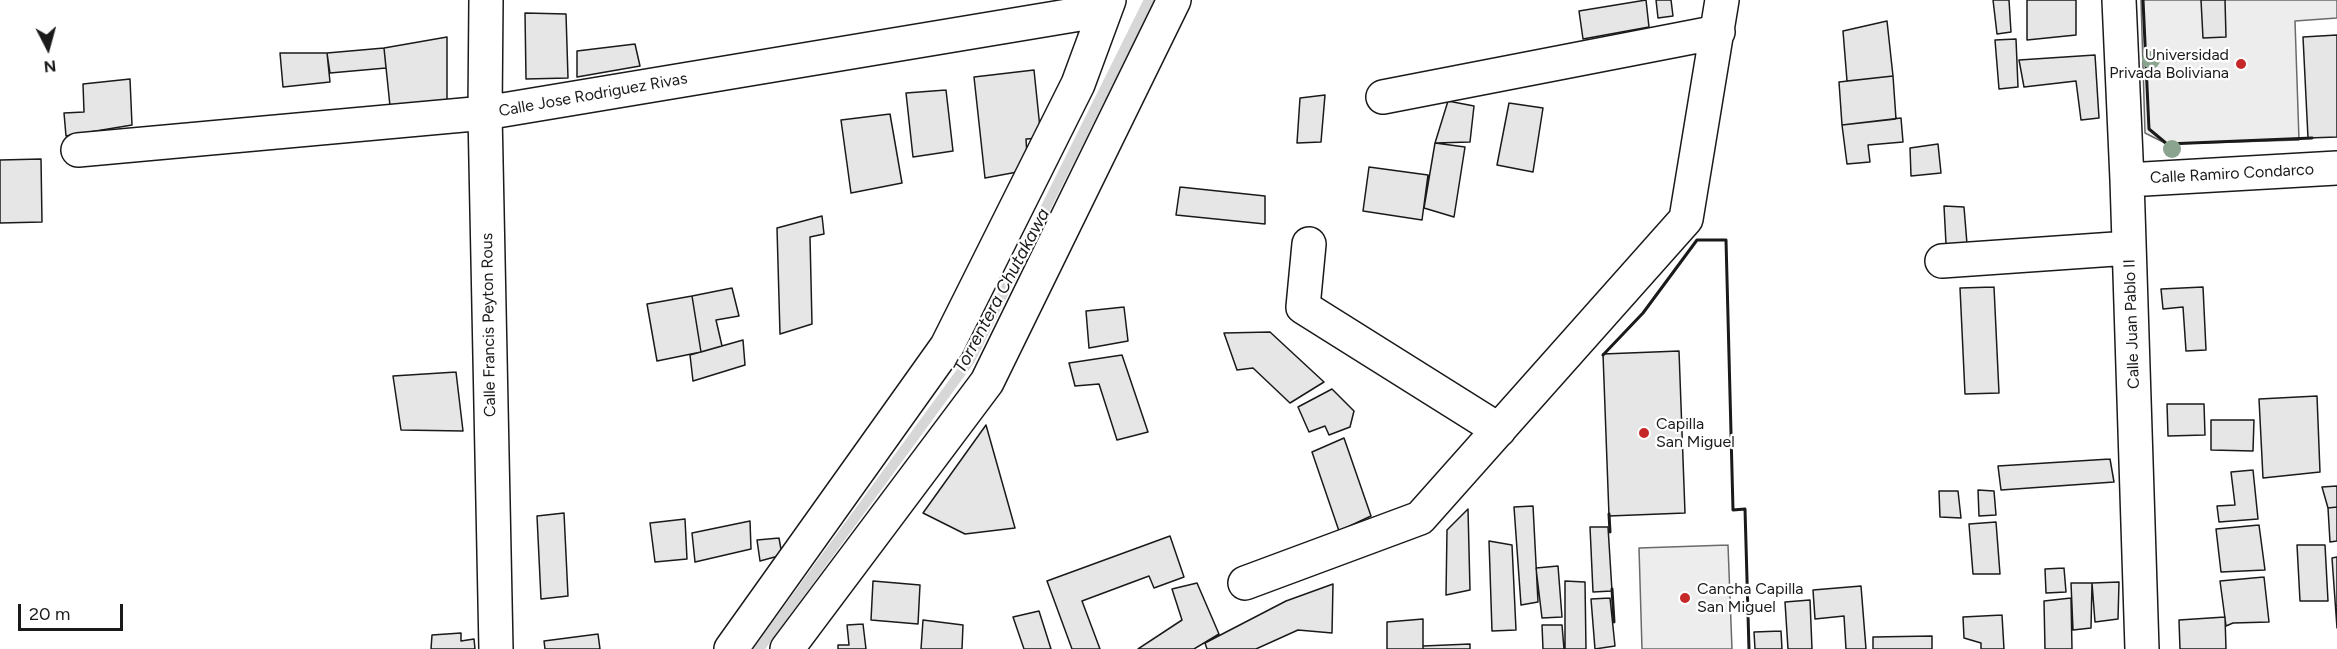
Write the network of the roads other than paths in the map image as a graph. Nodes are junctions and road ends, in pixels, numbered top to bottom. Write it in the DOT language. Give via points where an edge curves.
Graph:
graph roads {
  1 [pos="486,0"];
  2 [pos="1174,0"];
  3 [pos="1722,0"];
  4 [pos="2119,0"];
  5 [pos="1106,5"];
  6 [pos="1718,32"];
  7 [pos="1383,97"];
  8 [pos="485,113"];
  9 [pos="78,150"];
  10 [pos="2337,168"];
  11 [pos="2127,180"];
  12 [pos="1309,244"];
  13 [pos="2129,248"];
  14 [pos="1941,261"];
  15 [pos="1499,430"];
  16 [pos="1245,584"];
  17 [pos="496,649"];
  18 [pos="731,649"];
  19 [pos="788,649"];
  20 [pos="2142,649"];
  1 -- 8 [label="street, Calle Francis Peyton Rous"];
  2 -- 19 [label="street" via="987,382"];
  3 -- 6 [label="street"];
  4 -- 11 [label="street, Calle Juan Pablo II"];
  5 -- 8 [label="street, Calle Jose Rodriguez Rivas"];
  5 -- 18 [label="street" via="1078,84 947,346"];
  6 -- 7 [label="street"];
  6 -- 15 [label="street" via="1686,219"];
  8 -- 9 [label="street, Calle Jose Rodriguez Rivas"];
  8 -- 17 [label="street, Calle Francis Peyton Rous"];
  10 -- 11 [label="street, Calle Ramiro Condarco"];
  11 -- 13 [label="street, Calle Juan Pablo II"];
  12 -- 15 [label="street" via="1303,307"];
  13 -- 14 [label="street"];
  13 -- 20 [label="street, Calle Juan Pablo II"];
  15 -- 16 [label="street" via="1420,518"];
}
